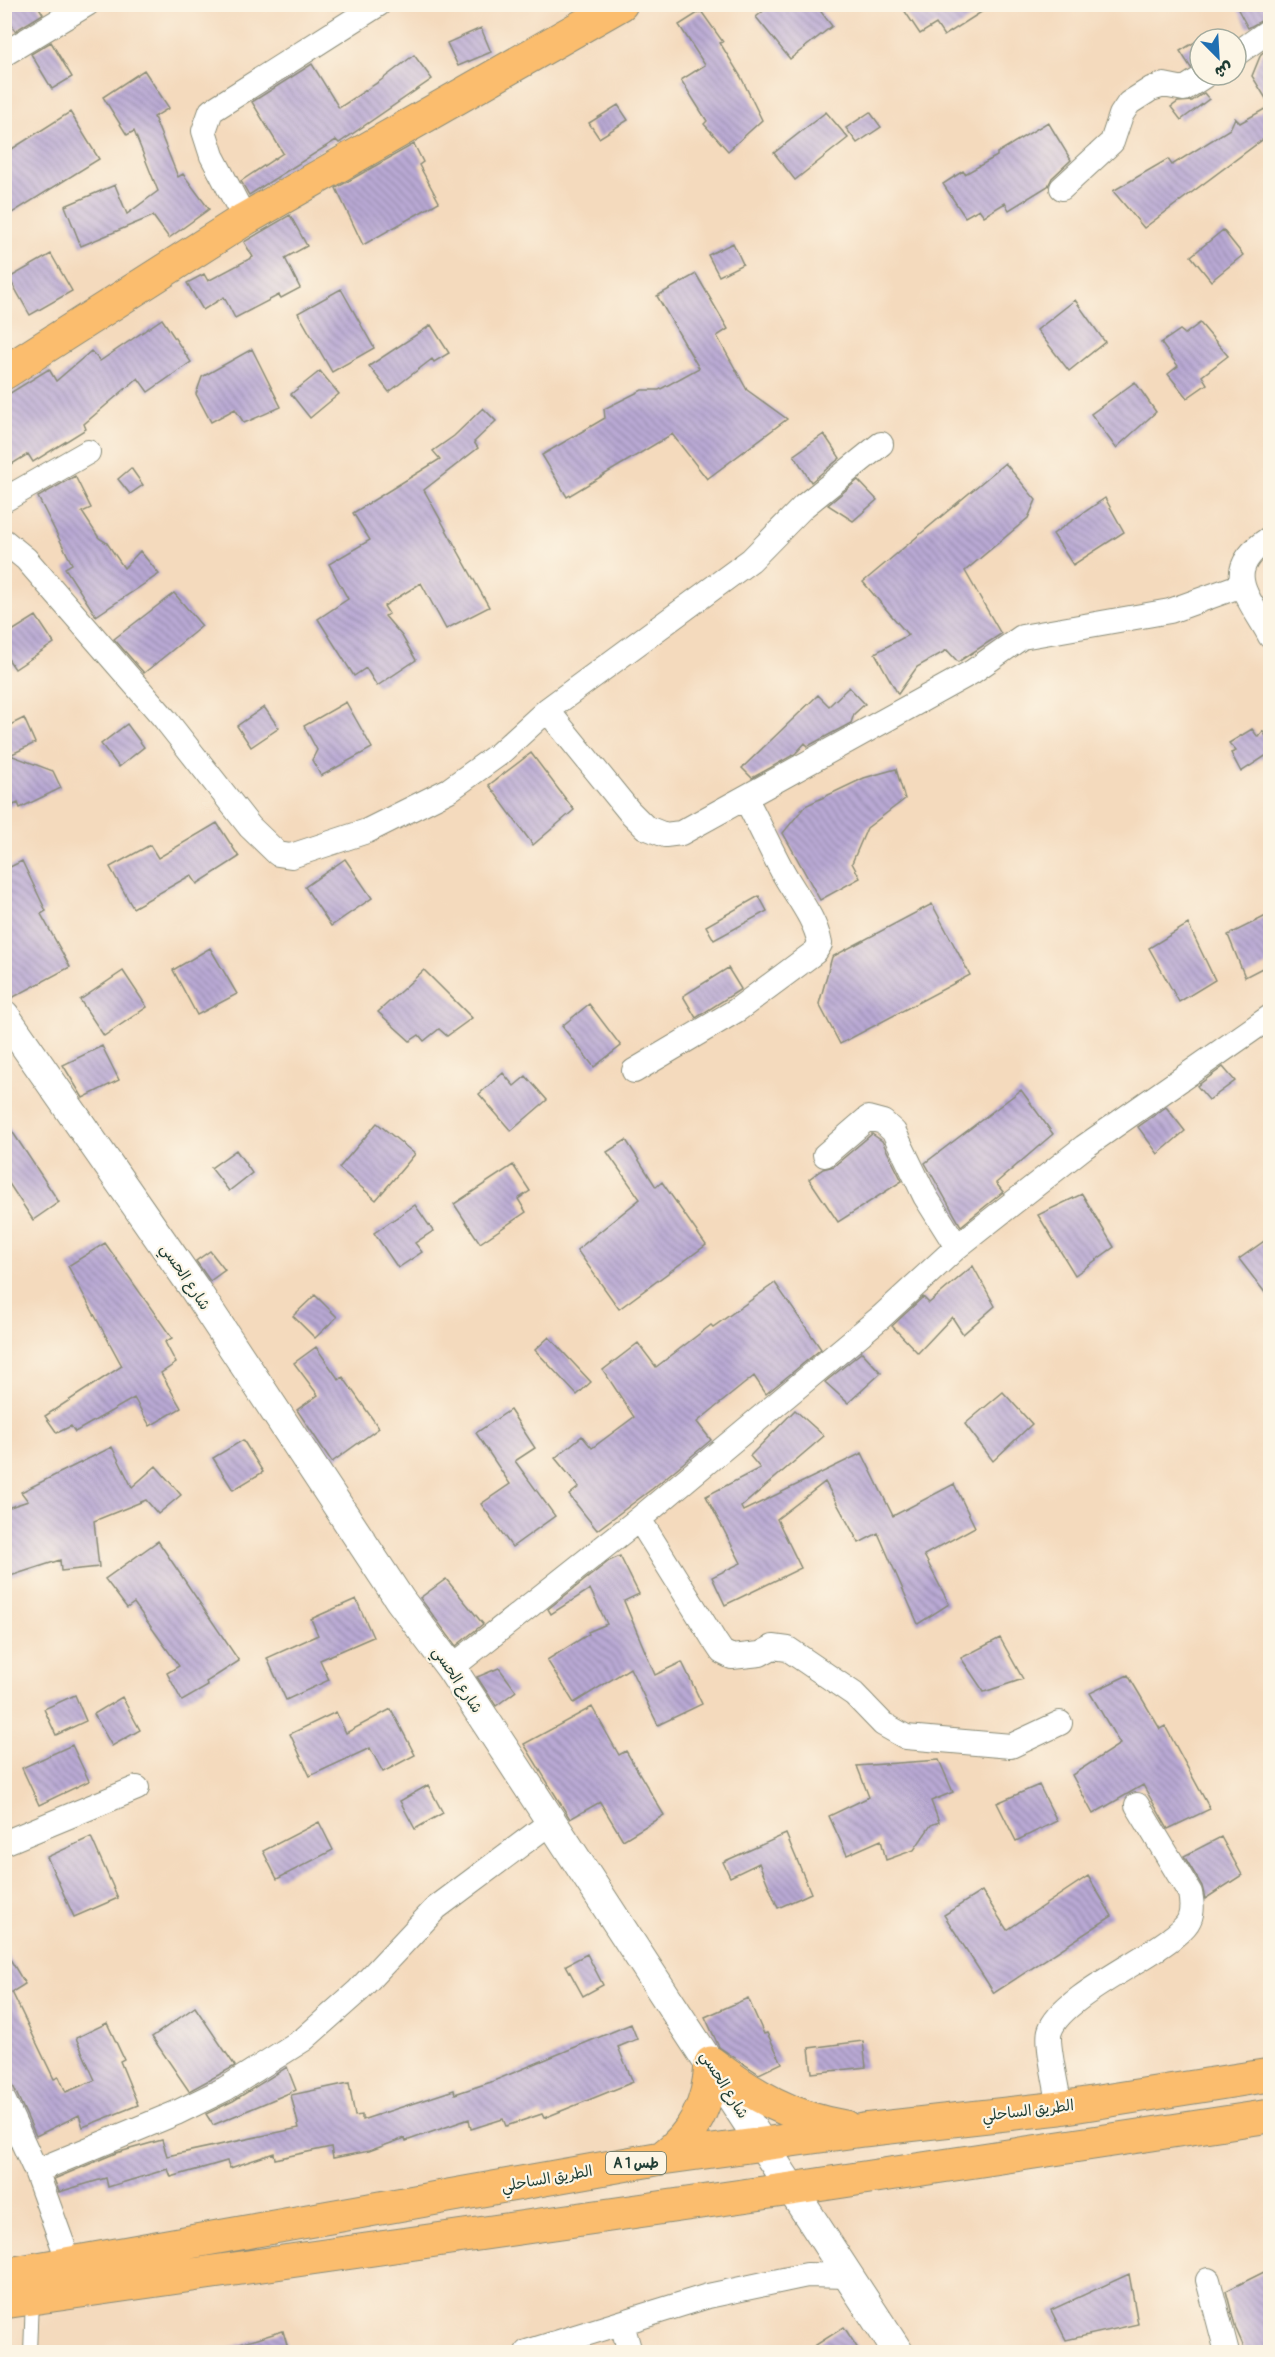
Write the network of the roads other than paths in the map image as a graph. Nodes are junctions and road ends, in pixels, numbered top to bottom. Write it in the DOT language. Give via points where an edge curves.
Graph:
graph roads {
  1 [pos="87,4"];
  2 [pos="379,4"];
  3 [pos="621,4"];
  4 [pos="1270,30"];
  5 [pos="1248,46"];
  6 [pos="4,54"];
  7 [pos="1188,86"];
  8 [pos="1062,188"];
  9 [pos="245,219"];
  10 [pos="4,373"];
  11 [pos="881,444"];
  12 [pos="88,452"];
  13 [pos="4,500"];
  14 [pos="1270,538"];
  15 [pos="4,541"];
  16 [pos="1242,585"];
  17 [pos="1270,636"];
  18 [pos="547,710"];
  19 [pos="746,799"];
  20 [pos="4,1015"];
  21 [pos="1270,1017"];
  22 [pos="634,1071"];
  23 [pos="825,1155"];
  24 [pos="957,1247"];
  25 [pos="639,1519"];
  26 [pos="451,1668"];
  27 [pos="1060,1723"];
  28 [pos="136,1788"];
  29 [pos="1137,1805"];
  30 [pos="551,1822"];
  31 [pos="4,1843"];
  32 [pos="711,2063"];
  33 [pos="1270,2075"];
  34 [pos="4,2101"];
  35 [pos="1060,2108"];
  36 [pos="1270,2116"];
  37 [pos="863,2130"];
  38 [pos="762,2146"];
  39 [pos="662,2158"];
  40 [pos="36,2171"];
  41 [pos="791,2189"];
  42 [pos="70,2265"];
  43 [pos="4,2275"];
  44 [pos="848,2276"];
  45 [pos="1209,2280"];
  46 [pos="19,2300"];
  47 [pos="622,2325"];
  48 [pos="30,2352"];
  49 [pos="527,2352"];
  50 [pos="630,2352"];
  51 [pos="898,2352"];
  52 [pos="1227,2352"];
  1 -- 6 [label="street"];
  2 -- 9 [label="street" via="211,111 204,131 212,156"];
  3 -- 9 [label="main road"];
  4 -- 5 [label="street"];
  7 -- 8 [label="street" via="1151,88 1135,98 1121,115 1112,142"];
  9 -- 10 [label="main road"];
  11 -- 18 [label="street" via="804,506 751,560"];
  12 -- 13 [label="street"];
  14 -- 16 [label="street" via="1244,560 1240,572"];
  15 -- 18 [label="street" via="26,559 165,719 250,827 278,854 309,852 367,831 449,790 499,754"];
  16 -- 17 [label="street"];
  16 -- 19 [label="street" via="1170,611 1022,637 972,672"];
  18 -- 19 [label="street" via="645,828 665,836 681,833"];
  19 -- 22 [label="street" via="805,908 820,944 815,952 737,1010"];
  20 -- 26 [label="street, شارع الحسي" via="192,1285 400,1600"];
  21 -- 24 [label="street" via="1084,1147"];
  23 -- 24 [label="street" via="868,1118 883,1122 894,1132 925,1196"];
  24 -- 25 [label="street" via="881,1317"];
  25 -- 26 [label="street"];
  25 -- 27 [label="street" via="722,1652 732,1657 760,1654 773,1647 788,1649 854,1694 883,1724 906,1737 1011,1746"];
  26 -- 30 [label="street, شارع الحسي"];
  28 -- 31 [label="street"];
  29 -- 35 [label="street" via="1190,1893 1189,1922 1165,1944 1076,2001 1050,2030"];
  30 -- 32 [label="street, شارع الحسي"];
  30 -- 40 [label="street" via="436,1908 358,1991 304,2039 225,2089"];
  32 -- 37 [label="main road" via="782,2108"];
  32 -- 38 [label="street, شارع الحسي"];
  32 -- 39 [label="main road" via="710,2085 694,2127"];
  33 -- 35 [label="main road, الطريق الساحلي / A 1 طس"];
  34 -- 40 [label="street"];
  35 -- 37 [label="main road, الطريق الساحلي / A 1 طس"];
  36 -- 41 [label="main road"];
  37 -- 38 [label="main road, الطريق الساحلي / A 1 طس"];
  38 -- 39 [label="main road, الطريق الساحلي / A 1 طس"];
  38 -- 41 [label="street, شارع الحسي"];
  39 -- 42 [label="main road, الطريق الساحلي / A 1 طس"];
  40 -- 42 [label="street"];
  41 -- 44 [label="street, شارع الحسي"];
  41 -- 46 [label="main road"];
  42 -- 43 [label="main road, الطريق الساحلي / A 1 طس"];
  44 -- 47 [label="street" via="807,2275 779,2280 708,2296"];
  44 -- 51 [label="street, شارع الحسي"];
  45 -- 52 [label="street"];
  46 -- 48 [label="lane"];
  47 -- 49 [label="street"];
  47 -- 50 [label="street"];
}
